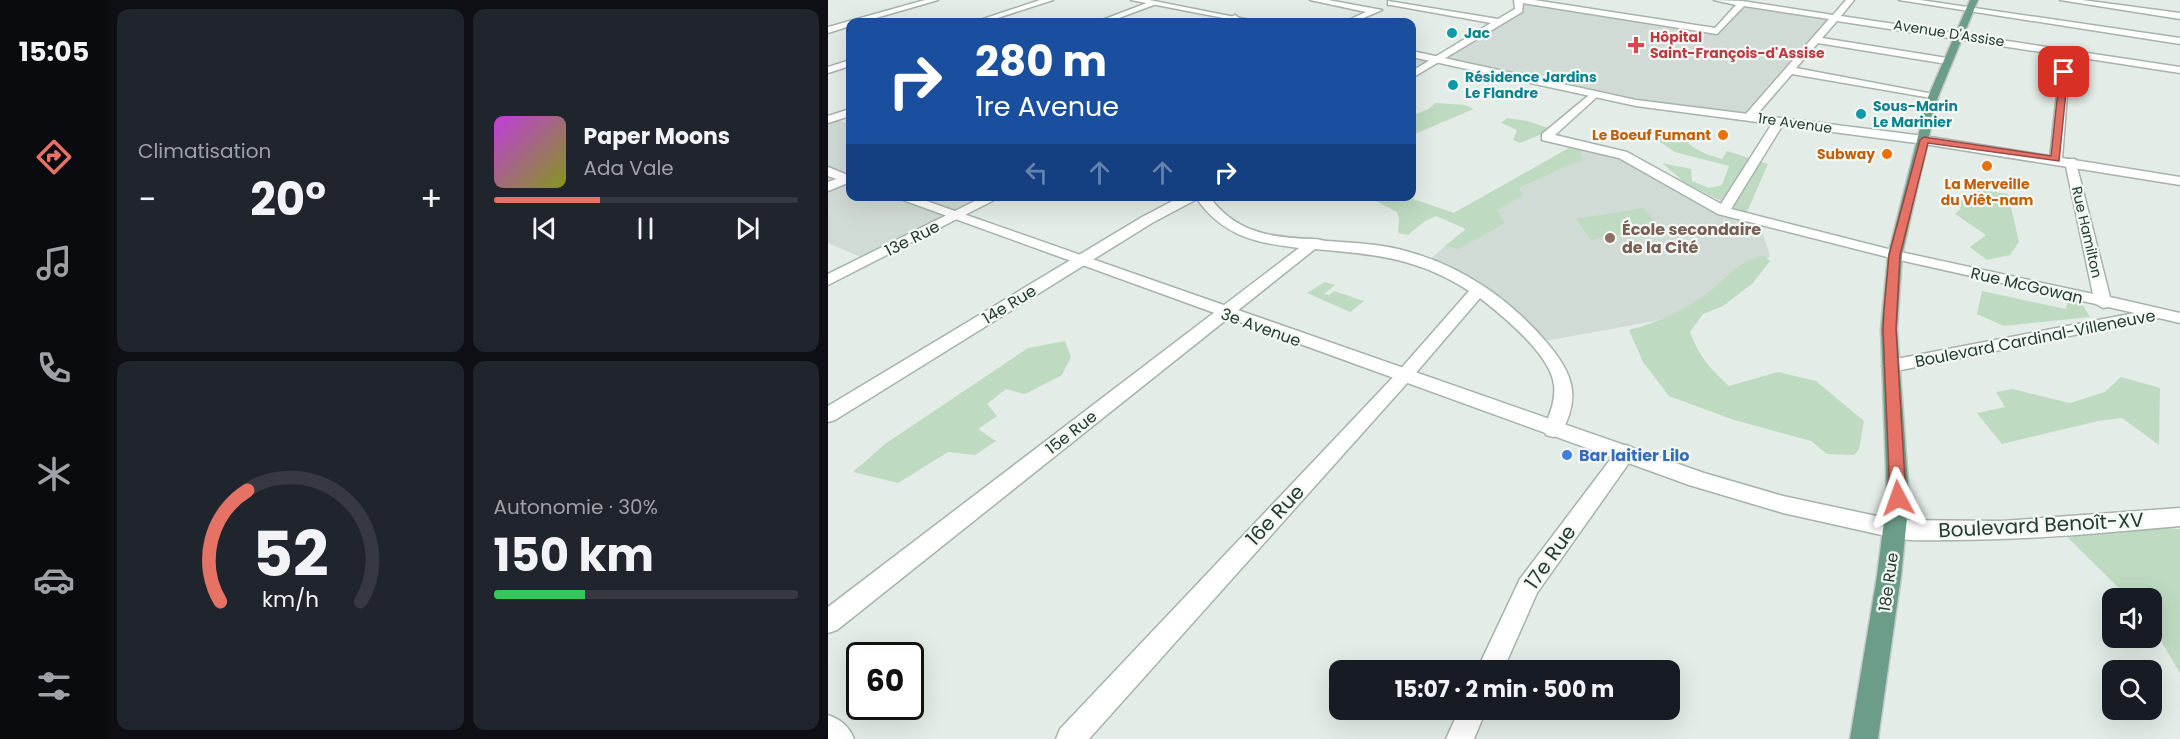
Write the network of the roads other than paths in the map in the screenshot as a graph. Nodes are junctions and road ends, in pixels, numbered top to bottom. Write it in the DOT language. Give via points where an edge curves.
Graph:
graph roads {
  1 [pos="934,0"];
  2 [pos="1049,0"];
  3 [pos="1135,0"];
  4 [pos="1314,0"];
  5 [pos="1519,0"];
  6 [pos="1718,0"];
  7 [pos="1850,0"];
  8 [pos="1903,0"];
  9 [pos="2064,0"];
  10 [pos="1395,2"];
  11 [pos="1155,3"];
  12 [pos="1742,3"];
  13 [pos="1972,5"];
  14 [pos="1376,11"];
  15 [pos="1835,16"];
  16 [pos="2180,16"];
  17 [pos="872,18"];
  18 [pos="991,18"];
  19 [pos="1112,18"];
  20 [pos="1235,18"];
  21 [pos="1358,18"];
  22 [pos="828,19"];
  23 [pos="1501,22"];
  24 [pos="846,23"];
  25 [pos="846,25"];
  26 [pos="828,30"];
  27 [pos="1959,35"];
  28 [pos="1815,40"];
  29 [pos="2180,40"];
  30 [pos="2066,51"];
  31 [pos="1416,55"];
  32 [pos="1439,60"];
  33 [pos="1947,61"];
  34 [pos="846,64"];
  35 [pos="828,70"];
  36 [pos="1789,70"];
  37 [pos="1416,73"];
  38 [pos="2179,73"];
  39 [pos="1594,94"];
  40 [pos="1933,97"];
  41 [pos="846,113"];
  42 [pos="1749,117"];
  43 [pos="828,120"];
  44 [pos="1779,122"];
  45 [pos="1924,140"];
  46 [pos="2056,159"];
  47 [pos="2071,162"];
  48 [pos="828,171"];
  49 [pos="846,178"];
  50 [pos="846,180"];
  51 [pos="2180,181"];
  52 [pos="828,187"];
  53 [pos="912,201"];
  54 [pos="986,201"];
  55 [pos="1183,201"];
  56 [pos="1206,201"];
  57 [pos="1723,211"];
  58 [pos="955,217"];
  59 [pos="1314,243"];
  60 [pos="1895,255"];
  61 [pos="1080,260"];
  62 [pos="828,280"];
  63 [pos="1478,291"];
  64 [pos="2103,303"];
  65 [pos="2159,313"];
  66 [pos="1226,314"];
  67 [pos="2180,318"];
  68 [pos="1891,366"];
  69 [pos="1403,377"];
  70 [pos="828,415"];
  71 [pos="1553,430"];
  72 [pos="1626,453"];
  73 [pos="2180,516"];
  74 [pos="1895,529"];
  75 [pos="828,622"];
  76 [pos="1495,660"];
  77 [pos="1469,720"];
  78 [pos="828,729"];
  79 [pos="840,739"];
  80 [pos="1070,739"];
  81 [pos="1460,739"];
  82 [pos="1864,739"];
  1 -- 17 [label="street"];
  2 -- 18 [label="street"];
  3 -- 11 [label="street"];
  4 -- 14 [label="street"];
  5 -- 12 [label="street" via="1717,31"];
  5 -- 23 [label="street" via="1519,10"];
  6 -- 12 [label="street, Avenue D'Assise"];
  7 -- 15 [label="street"];
  8 -- 13 [label="street"];
  9 -- 16 [label="street"];
  10 -- 14 [label="street"];
  10 -- 23 [label="street"];
  11 -- 19 [label="street"];
  11 -- 20 [label="street"];
  12 -- 15 [label="street, Avenue D'Assise"];
  13 -- 27 [label="main road, 18e Rue"];
  13 -- 29 [label="street"];
  14 -- 21 [label="street"];
  15 -- 27 [label="street, Avenue D'Assise"];
  15 -- 28 [label="street"];
  22 -- 24 [label="street"];
  23 -- 32 [label="street"];
  25 -- 26 [label="street"];
  27 -- 30 [label="street, Avenue D'Assise"];
  27 -- 33 [label="main road, 18e Rue"];
  28 -- 33 [label="street"];
  28 -- 36 [label="street"];
  30 -- 38 [label="street, Avenue D'Assise"];
  30 -- 46 [label="street"];
  31 -- 32 [label="street, 1re Avenue"];
  32 -- 37 [label="street"];
  32 -- 39 [label="street, 1re Avenue"];
  33 -- 40 [label="main road, 18e Rue"];
  34 -- 35 [label="street"];
  36 -- 40 [label="street"];
  36 -- 42 [label="street"];
  39 -- 42 [label="street, 1re Avenue"];
  39 -- 57 [label="street" via="1546,137 1623,155"];
  40 -- 45 [label="main road, 18e Rue"];
  41 -- 43 [label="street"];
  42 -- 44 [label="street, 1re Avenue"];
  44 -- 45 [label="street, 1re Avenue"];
  44 -- 57 [label="street"];
  45 -- 46 [label="street, 1re Avenue"];
  45 -- 60 [label="main road, 18e Rue"];
  46 -- 47 [label="street, 1re Avenue"];
  47 -- 51 [label="street, 1re Avenue"];
  47 -- 64 [label="street, Rue Hamilton"];
  48 -- 49 [label="street"];
  50 -- 52 [label="street"];
  53 -- 58 [label="street, 3e Avenue"];
  54 -- 58 [label="street, 13e Rue"];
  55 -- 61 [label="street, 14e Rue"];
  56 -- 59 [label="street" via="1233,228 1269,239"];
  57 -- 60 [label="street"];
  58 -- 61 [label="street, 3e Avenue"];
  58 -- 62 [label="street, 13e Rue"];
  59 -- 63 [label="street" via="1407,255"];
  59 -- 66 [label="street, 15e Rue"];
  60 -- 64 [label="street, Rue McGowan"];
  60 -- 68 [label="main road, 18e Rue" via="1889,329"];
  61 -- 66 [label="street, 3e Avenue"];
  61 -- 70 [label="street, 14e Rue"];
  63 -- 69 [label="street, 16e Rue"];
  63 -- 71 [label="street" via="1530,331 1562,376 1564,393"];
  64 -- 65 [label="street, Rue McGowan"];
  65 -- 67 [label="street, Boulevard Cardinal-Villeneuve"];
  65 -- 68 [label="street, Boulevard Cardinal-Villeneuve"];
  66 -- 69 [label="street, 3e Avenue"];
  66 -- 75 [label="street, 15e Rue"];
  68 -- 74 [label="main road, 18e Rue" via="1898,498"];
  69 -- 71 [label="street, 3e Avenue"];
  69 -- 80 [label="street, 16e Rue"];
  71 -- 72 [label="street, 3e Avenue"];
  72 -- 74 [label="street, Boulevard Benoît-XV" via="1718,487"];
  72 -- 76 [label="street, 17e Rue" via="1528,586"];
  73 -- 74 [label="street, Boulevard Benoît-XV" via="2022,530 1954,533"];
  74 -- 82 [label="main road, 18e Rue"];
  77 -- 81 [label="street"];
  78 -- 79 [label="street"];
}
